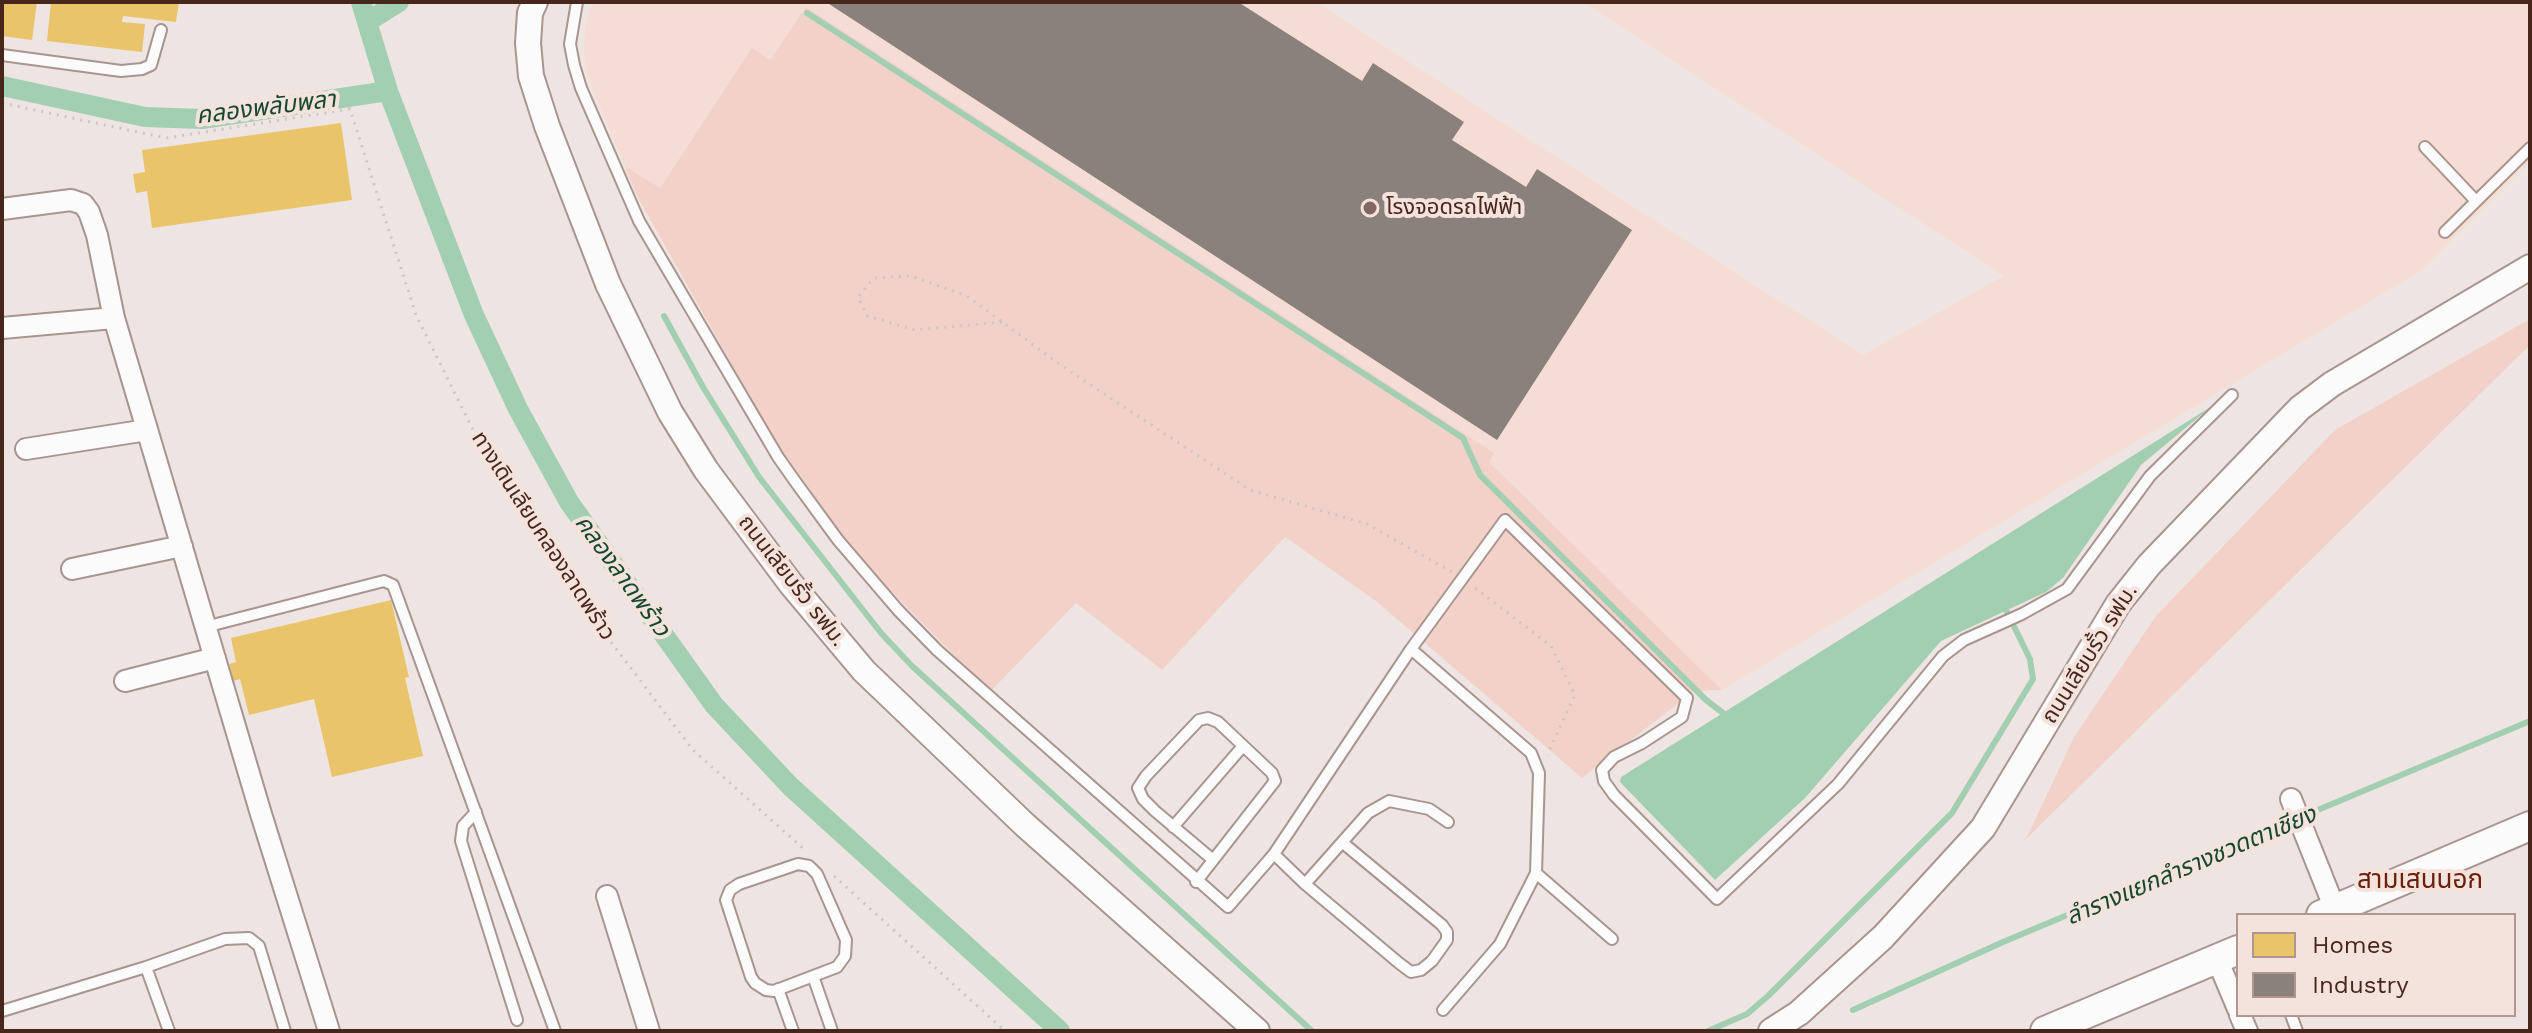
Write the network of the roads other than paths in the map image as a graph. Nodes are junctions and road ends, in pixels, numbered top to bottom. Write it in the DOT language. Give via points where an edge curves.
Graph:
graph roads {
  1 [pos="535,2"];
  2 [pos="577,2"];
  3 [pos="161,30"];
  4 [pos="2,55"];
  5 [pos="2425,147"];
  6 [pos="2530,148"];
  7 [pos="2476,201"];
  8 [pos="2,209"];
  9 [pos="2445,232"];
  10 [pos="2530,267"];
  11 [pos="114,318"];
  12 [pos="2,328"];
  13 [pos="2232,395"];
  14 [pos="147,430"];
  15 [pos="26,449"];
  16 [pos="182,546"];
  17 [pos="72,569"];
  18 [pos="205,627"];
  19 [pos="1411,649"];
  20 [pos="215,658"];
  21 [pos="125,681"];
  22 [pos="1243,746"];
  23 [pos="476,812"];
  24 [pos="2296,812"];
  25 [pos="1448,822"];
  26 [pos="2530,826"];
  27 [pos="1173,827"];
  28 [pos="1343,843"];
  29 [pos="1274,854"];
  30 [pos="1212,859"];
  31 [pos="1536,873"];
  32 [pos="1196,882"];
  33 [pos="1305,884"];
  34 [pos="607,896"];
  35 [pos="2328,912"];
  36 [pos="1612,939"];
  37 [pos="2228,955"];
  38 [pos="146,967"];
  39 [pos="813,976"];
  40 [pos="778,989"];
  41 [pos="2236,998"];
  42 [pos="1443,1010"];
  43 [pos="2,1011"];
  44 [pos="517,1020"];
  45 [pos="169,1031"];
  46 [pos="285,1031"];
  47 [pos="329,1031"];
  48 [pos="555,1031"];
  49 [pos="649,1031"];
  50 [pos="793,1031"];
  51 [pos="832,1031"];
  52 [pos="1257,1031"];
  53 [pos="1771,1031"];
  54 [pos="2045,1031"];
  1 -- 52 [label="street, ถนนเลียบรั้ว รฟม." via="528,43 531,76 547,126 608,284 670,412 706,470 864,671 1025,825"];
  2 -- 32 [label="lane" via="570,44 574,65 639,221 784,466 838,540 937,650"];
  3 -- 4 [label="lane" via="151,65 142,69 121,71"];
  5 -- 7 [label="lane"];
  6 -- 7 [label="lane"];
  7 -- 9 [label="lane"];
  8 -- 11 [label="street" via="71,200 83,204 97,235"];
  10 -- 53 [label="street, ถนนเลียบรั้ว รฟม." via="2300,408 2118,604 1983,828 1883,937 1799,1013"];
  11 -- 12 [label="street"];
  11 -- 14 [label="street"];
  13 -- 19 [label="lane" via="2150,476 2067,589 1964,640 1943,656 1838,784 1717,899 1614,795 1602,770 1614,757 1682,717 1687,698 1505,520"];
  14 -- 15 [label="street"];
  14 -- 16 [label="street"];
  16 -- 17 [label="street"];
  16 -- 18 [label="street"];
  18 -- 20 [label="street"];
  18 -- 23 [label="lane" via="390,582"];
  19 -- 29 [label="lane"];
  19 -- 31 [label="lane" via="1531,753 1539,773"];
  20 -- 21 [label="street"];
  20 -- 47 [label="street"];
  22 -- 27 [label="lane"];
  22 -- 27 [label="lane" via="1218,722 1205,718 1146,776 1139,794"];
  22 -- 30 [label="lane" via="1275,781"];
  23 -- 44 [label="lane" via="463,826 461,841"];
  23 -- 48 [label="lane"];
  24 -- 35 [label="street"];
  25 -- 28 [label="lane" via="1429,809 1389,801 1368,813"];
  26 -- 35 [label="main road"];
  27 -- 30 [label="lane"];
  28 -- 33 [label="lane"];
  28 -- 33 [label="lane" via="1442,925 1447,940 1432,961 1411,972"];
  29 -- 32 [label="lane" via="1228,907"];
  29 -- 33 [label="lane"];
  30 -- 32 [label="lane"];
  31 -- 36 [label="lane"];
  31 -- 42 [label="lane" via="1500,944"];
  34 -- 49 [label="street"];
  37 -- 41 [label="street"];
  37 -- 54 [label="main road"];
  38 -- 43 [label="lane"];
  38 -- 45 [label="lane"];
  38 -- 46 [label="lane" via="225,939 249,938 259,946"];
  39 -- 40 [label="lane"];
  39 -- 40 [label="lane" via="837,967 845,956 846,940 817,874 798,864 739,884 726,900 755,983"];
  39 -- 51 [label="lane"];
  40 -- 50 [label="lane"];
}
